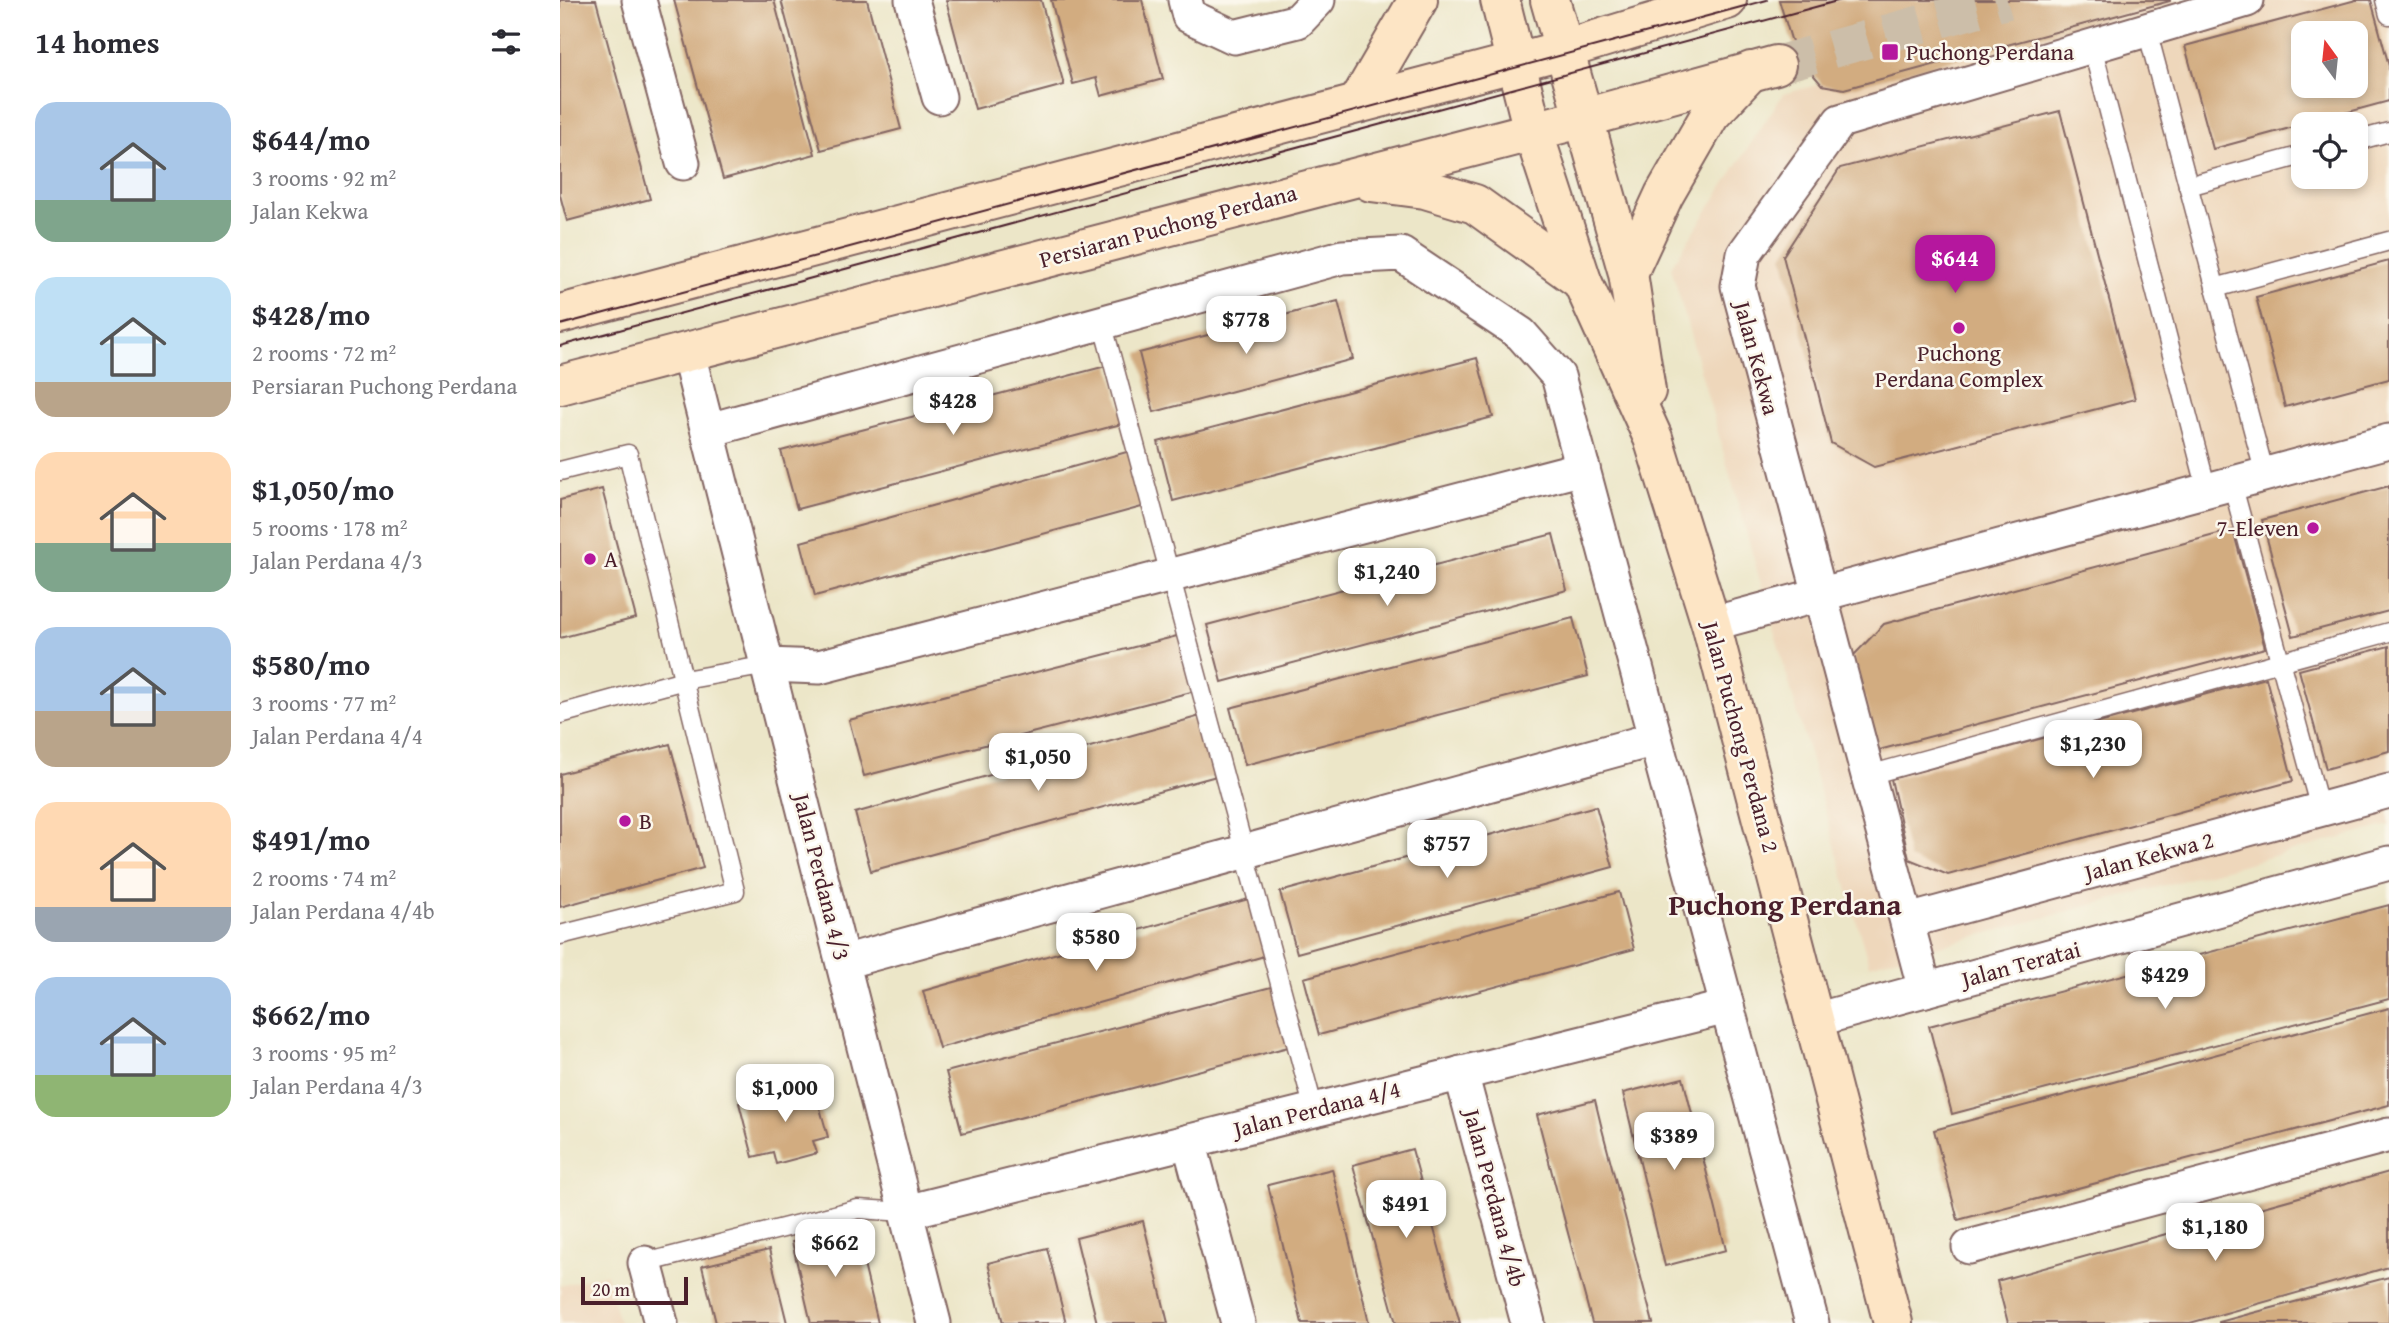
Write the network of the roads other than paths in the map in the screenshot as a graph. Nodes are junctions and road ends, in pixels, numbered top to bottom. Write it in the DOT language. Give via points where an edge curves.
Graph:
graph roads {
  1 [pos="639,0"];
  2 [pos="912,0"];
  3 [pos="1318,0"];
  4 [pos="1418,0"];
  5 [pos="1500,0"];
  6 [pos="1550,0"];
  7 [pos="2246,0"];
  8 [pos="2385,0"];
  9 [pos="1700,3"];
  10 [pos="1187,8"];
  11 [pos="2389,15"];
  12 [pos="2147,30"];
  13 [pos="2092,46"];
  14 [pos="1566,49"];
  15 [pos="1516,61"];
  16 [pos="939,97"];
  17 [pos="1359,103"];
  18 [pos="1584,118"];
  19 [pos="1533,131"];
  20 [pos="2389,132"];
  21 [pos="2368,138"];
  22 [pos="2291,158"];
  23 [pos="683,163"];
  24 [pos="1348,179"];
  25 [pos="2188,186"];
  26 [pos="2389,240"];
  27 [pos="1628,273"];
  28 [pos="1582,281"];
  29 [pos="2215,288"];
  30 [pos="560,314"];
  31 [pos="1102,323"];
  32 [pos="688,353"];
  33 [pos="560,385"];
  34 [pos="709,430"];
  35 [pos="1653,438"];
  36 [pos="2389,441"];
  37 [pos="1583,468"];
  38 [pos="560,471"];
  39 [pos="2265,475"];
  40 [pos="2220,487"];
  41 [pos="1170,575"];
  42 [pos="1819,594"];
  43 [pos="1711,624"];
  44 [pos="2389,632"];
  45 [pos="2281,662"];
  46 [pos="768,665"];
  47 [pos="684,680"];
  48 [pos="560,714"];
  49 [pos="1655,739"];
  50 [pos="1868,775"];
  51 [pos="2389,791"];
  52 [pos="2320,809"];
  53 [pos="1243,852"];
  54 [pos="2389,863"];
  55 [pos="1908,921"];
  56 [pos="560,934"];
  57 [pos="843,961"];
  58 [pos="1925,990"];
  59 [pos="1727,1007"];
  60 [pos="1815,1020"];
  61 [pos="1461,1073"];
  62 [pos="1314,1110"];
  63 [pos="2389,1135"];
  64 [pos="1189,1141"];
  65 [pos="906,1212"];
  66 [pos="1969,1247"];
  67 [pos="645,1263"];
  68 [pos="661,1323"];
  69 [pos="934,1323"];
  70 [pos="1238,1323"];
  71 [pos="1528,1323"];
  72 [pos="1812,1323"];
  73 [pos="1893,1323"];
  1 -- 23 [label="street"];
  2 -- 16 [label="street"];
  3 -- 10 [label="street" via="1298,21 1234,37"];
  4 -- 17 [label="main road"];
  5 -- 15 [label="main road, Jalan Puchong Perdana 2"];
  6 -- 14 [label="main road, Jalan Puchong Perdana 2"];
  7 -- 12 [label="street, Jalan Kekwa"];
  8 -- 11 [label="lane"];
  9 -- 14 [label="main road"];
  12 -- 13 [label="street, Jalan Kekwa"];
  12 -- 25 [label="lane"];
  13 -- 40 [label="lane"];
  13 -- 42 [label="street, Jalan Kekwa" via="1840,121 1744,254 1738,286"];
  14 -- 15 [label="main road"];
  14 -- 18 [label="main road, Jalan Puchong Perdana 2"];
  15 -- 17 [label="main road"];
  15 -- 19 [label="main road, Jalan Puchong Perdana 2"];
  17 -- 30 [label="main road"];
  18 -- 19 [label="main road, Persiaran Puchong Perdana"];
  18 -- 27 [label="main road, Jalan Puchong Perdana 2"];
  18 -- 27 [label="main road, Persiaran Puchong Perdana" via="1764,68 1710,115 1664,195"];
  19 -- 24 [label="main road, Persiaran Puchong Perdana"];
  19 -- 28 [label="main road, Jalan Puchong Perdana 2"];
  20 -- 21 [label="lane"];
  22 -- 25 [label="lane"];
  24 -- 28 [label="main road" via="1425,189 1475,204"];
  24 -- 32 [label="main road, Persiaran Puchong Perdana"];
  25 -- 29 [label="lane"];
  26 -- 29 [label="lane"];
  27 -- 35 [label="main road, Jalan Puchong Perdana 2"];
  28 -- 35 [label="main road, Jalan Puchong Perdana 2"];
  29 -- 39 [label="lane"];
  31 -- 34 [label="street"];
  31 -- 37 [label="street" via="1342,257 1401,254 1521,334 1558,376"];
  31 -- 41 [label="lane"];
  32 -- 33 [label="main road, Persiaran Puchong Perdana"];
  32 -- 34 [label="street, Jalan Perdana 4/3"];
  34 -- 46 [label="street, Jalan Perdana 4/3"];
  35 -- 43 [label="main road, Jalan Puchong Perdana 2"];
  36 -- 39 [label="street"];
  37 -- 41 [label="street"];
  37 -- 49 [label="street"];
  38 -- 47 [label="lane" via="628,454"];
  39 -- 40 [label="street"];
  40 -- 42 [label="street"];
  40 -- 45 [label="lane"];
  41 -- 46 [label="street" via="819,667"];
  41 -- 53 [label="lane"];
  42 -- 43 [label="street"];
  42 -- 50 [label="street, Jalan Kekwa"];
  43 -- 60 [label="main road, Jalan Puchong Perdana 2"];
  44 -- 45 [label="lane"];
  45 -- 50 [label="lane"];
  45 -- 52 [label="lane"];
  46 -- 47 [label="lane"];
  46 -- 57 [label="street, Jalan Perdana 4/3"];
  47 -- 48 [label="lane"];
  47 -- 56 [label="lane" via="735,891"];
  49 -- 53 [label="street"];
  49 -- 59 [label="street"];
  50 -- 55 [label="street, Jalan Kekwa"];
  51 -- 52 [label="street, Jalan Kekwa 2"];
  52 -- 55 [label="street, Jalan Kekwa 2"];
  53 -- 57 [label="street"];
  53 -- 62 [label="lane"];
  54 -- 58 [label="street, Jalan Teratai"];
  55 -- 58 [label="street, Jalan Kekwa"];
  57 -- 65 [label="street, Jalan Perdana 4/3"];
  58 -- 60 [label="street, Jalan Teratai"];
  59 -- 61 [label="street, Jalan Perdana 4/4"];
  59 -- 72 [label="street"];
  60 -- 73 [label="main road, Jalan Puchong Perdana 2"];
  61 -- 62 [label="street, Jalan Perdana 4/4"];
  61 -- 71 [label="street, Jalan Perdana 4/4b"];
  62 -- 64 [label="street, Jalan Perdana 4/4"];
  63 -- 66 [label="street"];
  64 -- 65 [label="street, Jalan Perdana 4/4"];
  64 -- 70 [label="street"];
  65 -- 67 [label="lane" via="858,1209"];
  65 -- 69 [label="street, Jalan Perdana 4/3"];
  67 -- 68 [label="street"];
}
